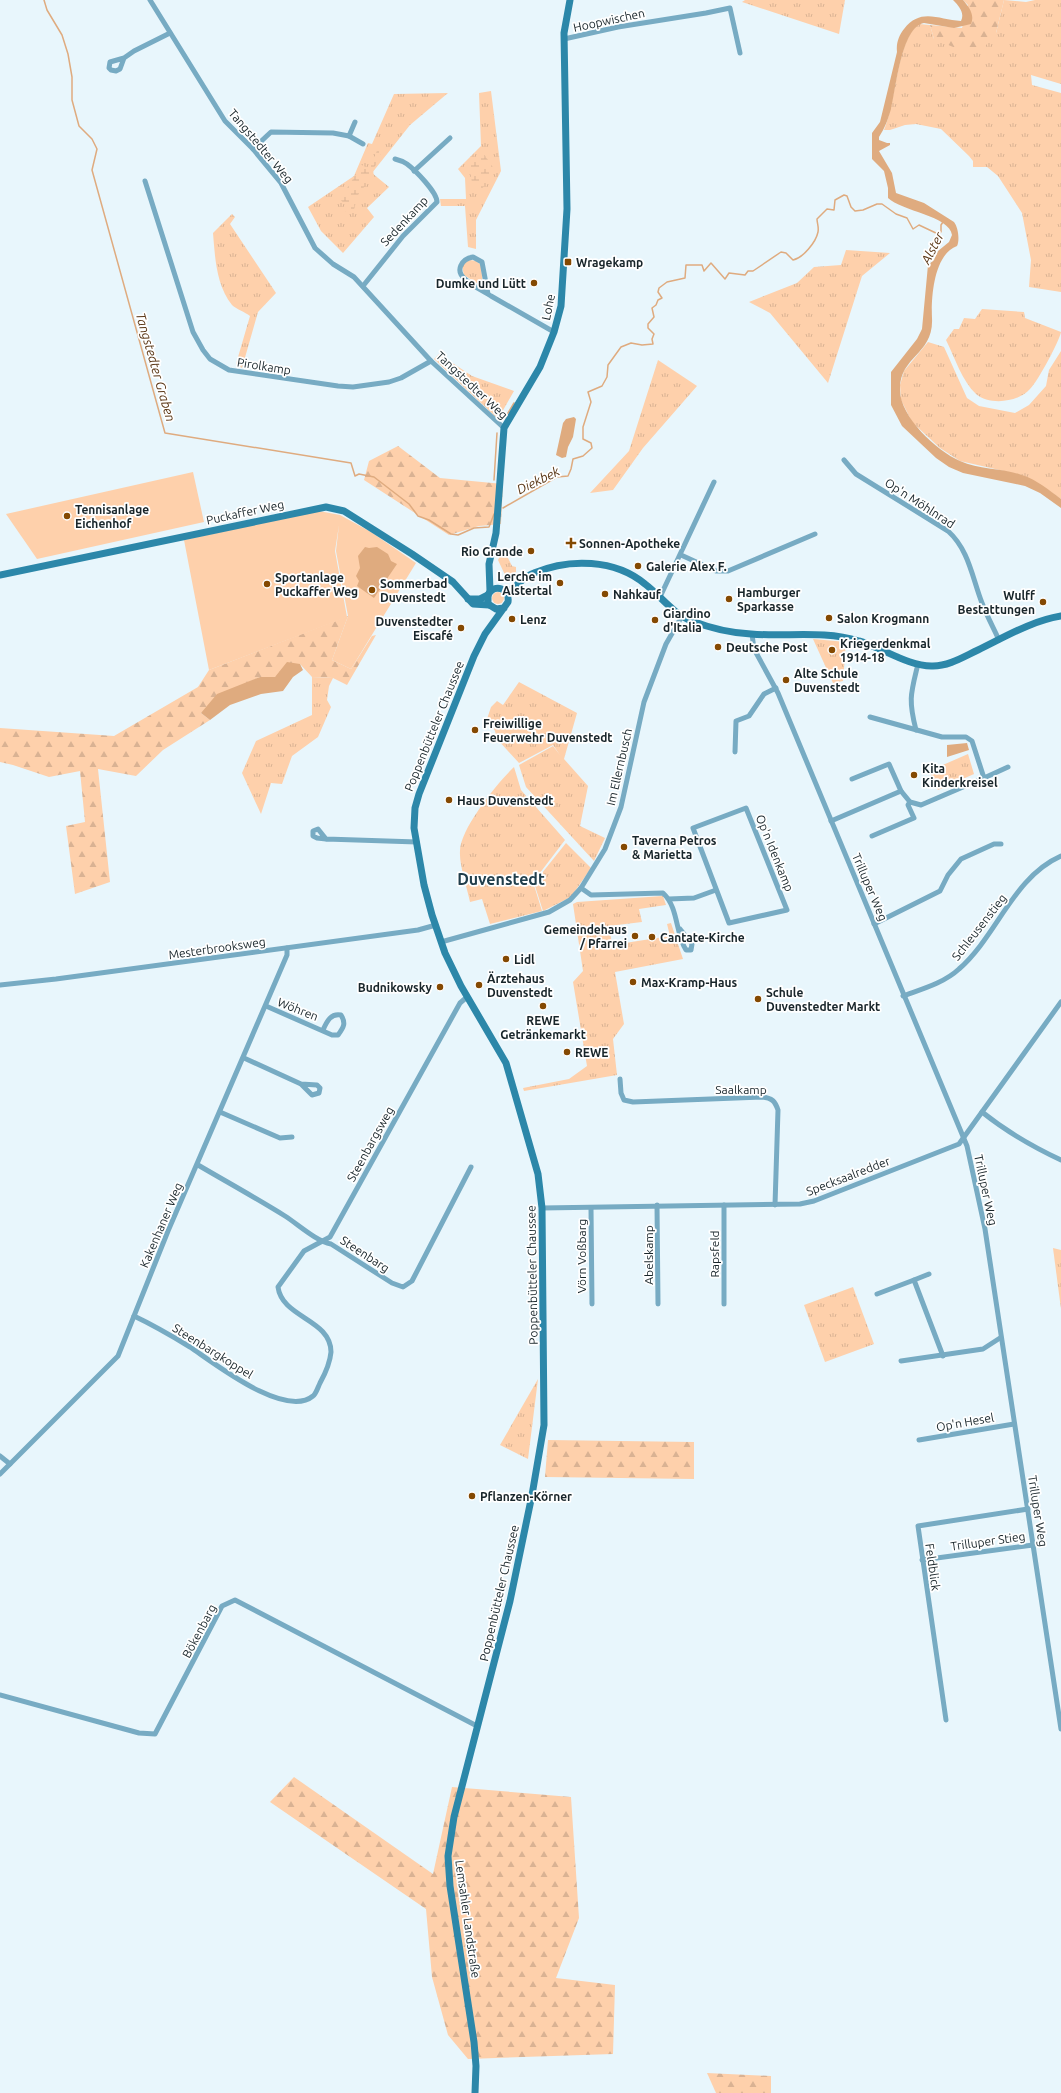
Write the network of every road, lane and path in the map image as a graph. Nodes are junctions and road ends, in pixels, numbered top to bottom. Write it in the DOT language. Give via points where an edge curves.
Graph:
graph roads {
  1 [pos="150,0"];
  2 [pos="570,0"];
  3 [pos="170,33"];
  4 [pos="564,36"];
  5 [pos="740,53"];
  6 [pos="124,58"];
  7 [pos="355,122"];
  8 [pos="349,136"];
  9 [pos="450,138"];
  10 [pos="363,144"];
  11 [pos="253,149"];
  12 [pos="395,159"];
  13 [pos="414,171"];
  14 [pos="145,181"];
  15 [pos="363,286"];
  16 [pos="488,294"];
  17 [pos="554,332"];
  18 [pos="431,361"];
  19 [pos="504,428"];
  20 [pos="844,460"];
  21 [pos="714,482"];
  22 [pos="815,534"];
  23 [pos="681,555"];
  24 [pos="489,572"];
  25 [pos="0,575"];
  26 [pos="499,588"];
  27 [pos="489,593"];
  28 [pos="507,593"];
  29 [pos="660,598"];
  30 [pos="468,599"];
  31 [pos="490,606"];
  32 [pos="504,608"];
  33 [pos="682,616"];
  34 [pos="1061,616"];
  35 [pos="493,624"];
  36 [pos="752,634"];
  37 [pos="999,640"];
  38 [pos="918,664"];
  39 [pos="776,688"];
  40 [pos="870,717"];
  41 [pos="916,730"];
  42 [pos="735,752"];
  43 [pos="1008,767"];
  44 [pos="984,778"];
  45 [pos="852,779"];
  46 [pos="901,791"];
  47 [pos="910,802"];
  48 [pos="831,821"];
  49 [pos="872,836"];
  50 [pos="326,839"];
  51 [pos="417,842"];
  52 [pos="1001,844"];
  53 [pos="1061,856"];
  54 [pos="582,888"];
  55 [pos="716,890"];
  56 [pos="669,899"];
  57 [pos="874,924"];
  58 [pos="436,926"];
  59 [pos="680,929"];
  60 [pos="441,942"];
  61 [pos="287,948"];
  62 [pos="0,985"];
  63 [pos="903,996"];
  64 [pos="467,997"];
  65 [pos="1061,1002"];
  66 [pos="266,1006"];
  67 [pos="323,1030"];
  68 [pos="244,1058"];
  69 [pos="620,1079"];
  70 [pos="301,1084"];
  71 [pos="220,1112"];
  72 [pos="982,1112"];
  73 [pos="292,1138"];
  74 [pos="963,1139"];
  75 [pos="1061,1160"];
  76 [pos="198,1165"];
  77 [pos="471,1167"];
  78 [pos="658,1205"];
  79 [pos="724,1205"];
  80 [pos="775,1205"];
  81 [pos="542,1208"];
  82 [pos="591,1208"];
  83 [pos="322,1242"];
  84 [pos="929,1274"];
  85 [pos="914,1280"];
  86 [pos="278,1287"];
  87 [pos="877,1294"];
  88 [pos="592,1304"];
  89 [pos="658,1304"];
  90 [pos="724,1304"];
  91 [pos="134,1316"];
  92 [pos="1000,1338"];
  93 [pos="943,1356"];
  94 [pos="900,1362"];
  95 [pos="1014,1424"];
  96 [pos="919,1440"];
  97 [pos="0,1456"];
  98 [pos="10,1464"];
  99 [pos="0,1474"];
  100 [pos="1028,1509"];
  101 [pos="1034,1545"];
  102 [pos="922,1560"];
  103 [pos="0,1695"];
  104 [pos="946,1720"];
  105 [pos="477,1726"];
  106 [pos="1061,1729"];
  107 [pos="474,2093"];
  1 -- 3 [label="street, Tangstedter Weg"];
  2 -- 4 [label="main road, Lohe"];
  3 -- 6 [label="street"];
  3 -- 11 [label="street, Tangstedter Weg" via="225,121"];
  4 -- 5 [label="street, Hoopwischen" via="730,8"];
  4 -- 17 [label="main road, Lohe" via="567,209 563,293"];
  7 -- 8 [label="street"];
  8 -- 10 [label="street"];
  8 -- 11 [label="street" via="333,133 271,132"];
  9 -- 13 [label="street"];
  11 -- 15 [label="street, Tangstedter Weg" via="281,183 315,248"];
  12 -- 13 [label="street, Sedenkamp" via="406,163"];
  13 -- 15 [label="street, Sedenkamp" via="436,195 436,204 403,236"];
  14 -- 18 [label="street, Pirolkamp" via="193,332 202,350 219,365 239,373 354,387 401,378"];
  15 -- 18 [label="street, Tangstedter Weg"];
  16 -- 16 [label="street" via="463,277 460,269 463,261 473,257 482,262"];
  16 -- 17 [label="street"];
  17 -- 19 [label="main road, Lohe" via="540,367"];
  18 -- 19 [label="street, Tangstedter Weg" via="492,420"];
  19 -- 24 [label="main road, Lohe" via="496,533"];
  20 -- 37 [label="street, Op'n Möhlnrad" via="856,474 956,538 971,568 988,619"];
  21 -- 23 [label="street"];
  22 -- 23 [label="street" via="728,571 716,571"];
  23 -- 29 [label="street"];
  24 -- 26 [label="main road"];
  24 -- 27 [label="main road, Lohe"];
  25 -- 30 [label="main road, Puckaffer Weg" via="326,506 344,511 412,554 453,582"];
  26 -- 27 [label="main road"];
  26 -- 28 [label="main road"];
  27 -- 30 [label="main road" via="480,599"];
  27 -- 31 [label="main road"];
  28 -- 29 [label="main road" via="533,573 561,566 590,564 609,566 627,572"];
  28 -- 32 [label="main road" via="508,601"];
  29 -- 33 [label="main road"];
  30 -- 31 [label="main road" via="475,604"];
  31 -- 32 [label="main road"];
  31 -- 35 [label="main road" via="494,613"];
  32 -- 35 [label="main road, Poppenbütteler Chaussee"];
  33 -- 36 [label="main road" via="712,627"];
  33 -- 54 [label="street, Im Ellernbusch" via="666,644 644,702 621,807 605,849"];
  34 -- 37 [label="main road" via="1028,625"];
  35 -- 51 [label="main road, Poppenbütteler Chaussee" via="474,656 416,801 414,821"];
  36 -- 38 [label="main road" via="844,636"];
  36 -- 39 [label="street, Trilluper Weg" via="754,649"];
  37 -- 38 [label="main road" via="948,664"];
  38 -- 41 [label="street" via="910,695"];
  39 -- 42 [label="street" via="764,694 749,716 736,721"];
  39 -- 48 [label="street, Trilluper Weg"];
  40 -- 41 [label="street"];
  41 -- 44 [label="street" via="942,737 966,737 972,741"];
  43 -- 44 [label="street"];
  44 -- 47 [label="street" via="921,805"];
  45 -- 46 [label="street" via="889,764"];
  46 -- 47 [label="street"];
  46 -- 48 [label="street"];
  47 -- 49 [label="street" via="908,805 914,818"];
  48 -- 57 [label="street, Trilluper Weg"];
  50 -- 51 [label="street"];
  51 -- 58 [label="main road, Poppenbütteler Chaussee" via="424,885"];
  52 -- 57 [label="street" via="994,844 961,859 940,891"];
  53 -- 63 [label="street, Schleusenstieg" via="1032,874 973,954 958,970 936,983"];
  54 -- 56 [label="street" via="591,895 663,893"];
  54 -- 60 [label="street, Im Ellernbusch" via="570,900 549,912"];
  55 -- 55 [label="street, Op'n Idenkamp" via="729,923 787,910 746,808 693,828"];
  55 -- 56 [label="street" via="694,898"];
  56 -- 59 [label="street"];
  57 -- 63 [label="street, Trilluper Weg"];
  58 -- 60 [label="main road, Poppenbütteler Chaussee"];
  58 -- 61 [label="street, Mesterbrooksweg"];
  60 -- 64 [label="main road, Poppenbütteler Chaussee"];
  61 -- 62 [label="street, Mesterbrooksweg" via="56,980"];
  61 -- 66 [label="street, Kakenhaner Weg" via="287,956"];
  63 -- 74 [label="street, Trilluper Weg"];
  64 -- 81 [label="main road, Poppenbütteler Chaussee" via="506,1063 538,1174"];
  64 -- 83 [label="street, Steenbargsweg" via="460,1003 330,1237"];
  65 -- 72 [label="street, Specksaalredder"];
  66 -- 67 [label="street, Wöhren"];
  66 -- 68 [label="street, Kakenhaner Weg"];
  67 -- 67 [label="street, Wöhren" via="338,1035 345,1021 341,1015 331,1016"];
  68 -- 70 [label="street"];
  68 -- 71 [label="street, Kakenhaner Weg"];
  69 -- 80 [label="street, Saalkamp" via="624,1100 633,1102 762,1097 775,1102 778,1110"];
  71 -- 73 [label="street" via="280,1138"];
  71 -- 76 [label="street, Kakenhaner Weg"];
  72 -- 74 [label="street, Specksaalredder"];
  72 -- 75 [label="street" via="1014,1134"];
  74 -- 80 [label="street, Specksaalredder" via="959,1144 814,1201"];
  74 -- 92 [label="street, Trilluper Weg" via="967,1146 985,1229"];
  76 -- 83 [label="street, Steenbarg" via="265,1204"];
  76 -- 91 [label="street, Kakenhaner Weg"];
  77 -- 83 [label="street, Steenbarg" via="412,1281 404,1287 392,1284 331,1244"];
  78 -- 79 [label="street, Specksaalredder"];
  78 -- 82 [label="street, Specksaalredder"];
  78 -- 89 [label="street, Abelskamp"];
  79 -- 80 [label="street, Specksaalredder"];
  79 -- 90 [label="street, Rapsfeld"];
  81 -- 82 [label="street, Specksaalredder"];
  81 -- 105 [label="main road, Poppenbütteler Chaussee" via="544,1425 510,1601"];
  82 -- 88 [label="street, Vörn Voßbarg"];
  83 -- 86 [label="street, Steenbargsweg" via="304,1251"];
  84 -- 85 [label="street"];
  85 -- 87 [label="street"];
  85 -- 93 [label="street"];
  86 -- 91 [label="street, Steenbargkoppel" via="279,1296 287,1306 325,1333 331,1351 326,1370 314,1396 301,1402 286,1401 243,1384 189,1347"];
  91 -- 98 [label="street, Kakenhaner Weg" via="118,1356"];
  92 -- 93 [label="street" via="983,1349"];
  92 -- 95 [label="street, Trilluper Weg"];
  93 -- 94 [label="street"];
  95 -- 96 [label="street, Op'n Hesel"];
  95 -- 100 [label="street, Trilluper Weg"];
  97 -- 98 [label="street"];
  98 -- 99 [label="street, Kakenhaner Weg"];
  100 -- 101 [label="street, Trilluper Weg"];
  100 -- 102 [label="street, Feldblick" via="918,1526"];
  101 -- 102 [label="street, Trilluper Stieg"];
  101 -- 106 [label="street, Trilluper Weg"];
  102 -- 104 [label="street, Feldblick"];
  103 -- 105 [label="street, Bökenbarg" via="139,1733 155,1734 222,1606 235,1600"];
  105 -- 107 [label="main road, Lemsahler Landstraße" via="454,1817 448,1856 450,1886 474,2042"];
}
